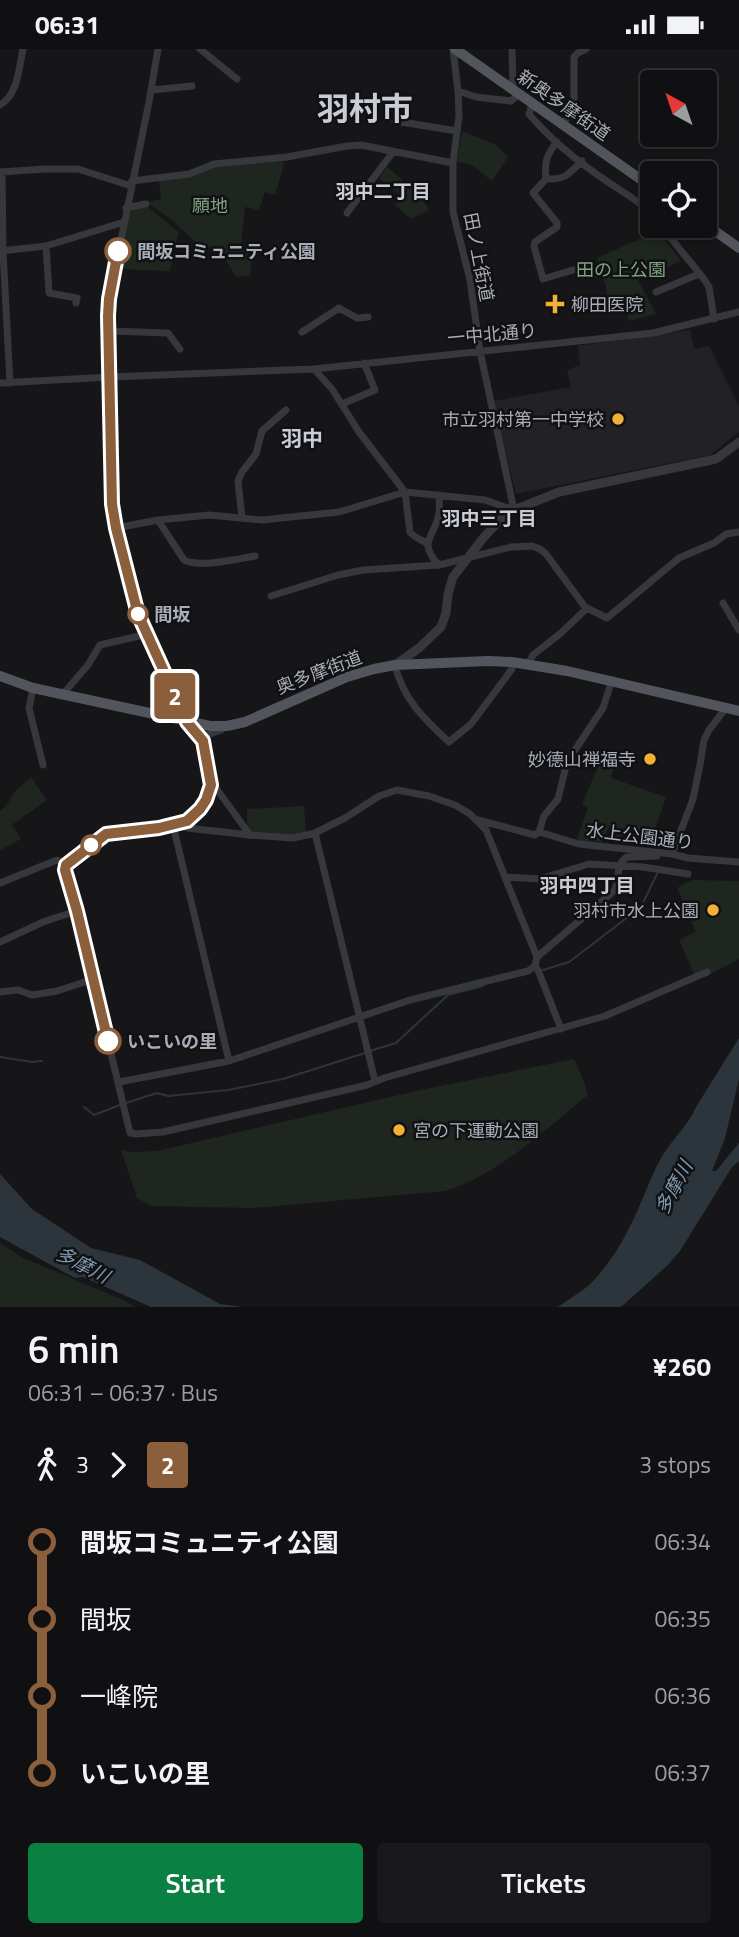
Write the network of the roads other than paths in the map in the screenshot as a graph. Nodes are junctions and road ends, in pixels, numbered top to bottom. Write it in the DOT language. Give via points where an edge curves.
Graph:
graph roads {
  1 [pos="23,49"];
  2 [pos="158,49"];
  3 [pos="200,49"];
  4 [pos="454,49"];
  5 [pos="512,49"];
  6 [pos="586,49"];
  7 [pos="237,79"];
  8 [pos="192,86"];
  9 [pos="151,90"];
  10 [pos="458,91"];
  11 [pos="516,92"];
  12 [pos="0,93"];
  13 [pos="8,99"];
  14 [pos="532,104"];
  15 [pos="0,105"];
  16 [pos="395,121"];
  17 [pos="563,125"];
  18 [pos="457,131"];
  19 [pos="557,142"];
  20 [pos="393,152"];
  21 [pos="582,162"];
  22 [pos="453,163"];
  23 [pos="1,172"];
  24 [pos="547,179"];
  25 [pos="640,179"];
  26 [pos="132,184"];
  27 [pos="640,203"];
  28 [pos="146,204"];
  29 [pos="127,208"];
  30 [pos="346,213"];
  31 [pos="124,222"];
  32 [pos="717,232"];
  33 [pos="670,238"];
  34 [pos="46,246"];
  35 [pos="739,248"];
  36 [pos="1,251"];
  37 [pos="573,270"];
  38 [pos="699,274"];
  39 [pos="656,292"];
  40 [pos="76,303"];
  41 [pos="739,312"];
  42 [pos="4,317"];
  43 [pos="368,317"];
  44 [pos="714,319"];
  45 [pos="109,331"];
  46 [pos="302,332"];
  47 [pos="180,349"];
  48 [pos="480,351"];
  49 [pos="364,363"];
  50 [pos="314,369"];
  51 [pos="110,377"];
  52 [pos="0,383"];
  53 [pos="10,383"];
  54 [pos="342,404"];
  55 [pos="286,410"];
  56 [pos="739,442"];
  57 [pos="405,492"];
  58 [pos="439,495"];
  59 [pos="514,510"];
  60 [pos="242,518"];
  61 [pos="158,520"];
  62 [pos="116,528"];
  63 [pos="739,532"];
  64 [pos="428,545"];
  65 [pos="255,556"];
  66 [pos="465,560"];
  67 [pos="439,565"];
  68 [pos="271,596"];
  69 [pos="723,603"];
  70 [pos="586,609"];
  71 [pos="739,630"];
  72 [pos="148,634"];
  73 [pos="512,662"];
  74 [pos="528,664"];
  75 [pos="395,665"];
  76 [pos="0,676"];
  77 [pos="612,680"];
  78 [pos="33,688"];
  79 [pos="63,694"];
  80 [pos="726,709"];
  81 [pos="739,711"];
  82 [pos="187,722"];
  83 [pos="227,726"];
  84 [pos="201,737"];
  85 [pos="43,765"];
  86 [pos="211,785"];
  87 [pos="477,820"];
  88 [pos="177,824"];
  89 [pos="539,832"];
  90 [pos="315,833"];
  91 [pos="250,835"];
  92 [pos="671,854"];
  93 [pos="739,862"];
  94 [pos="66,865"];
  95 [pos="619,865"];
  96 [pos="688,874"];
  97 [pos="505,877"];
  98 [pos="0,883"];
  99 [pos="75,907"];
  100 [pos="0,942"];
  101 [pos="537,957"];
  102 [pos="537,969"];
  103 [pos="707,972"];
  104 [pos="95,979"];
  105 [pos="0,992"];
  106 [pos="360,1018"];
  107 [pos="561,1029"];
  108 [pos="229,1061"];
  109 [pos="375,1081"];
  110 [pos="119,1082"];
  1 -- 13 [label="street"];
  2 -- 9 [label="street"];
  3 -- 7 [label="street"];
  4 -- 10 [label="street, 田ノ上街道"];
  4 -- 11 [label="main road, 新奥多摩街道"];
  5 -- 11 [label="street"];
  6 -- 17 [label="street" via="574,57 573,104"];
  8 -- 9 [label="street"];
  9 -- 26 [label="street"];
  10 -- 11 [label="street" via="511,101"];
  10 -- 18 [label="street, 田ノ上街道"];
  11 -- 14 [label="main road, 新奥多摩街道"];
  12 -- 13 [label="street"];
  13 -- 15 [label="street"];
  14 -- 17 [label="main road, 新奥多摩街道"];
  14 -- 19 [label="street" via="529,114"];
  16 -- 18 [label="street"];
  17 -- 25 [label="main road, 新奥多摩街道"];
  18 -- 22 [label="street, 田ノ上街道"];
  19 -- 21 [label="street"];
  19 -- 24 [label="street" via="548,152"];
  20 -- 22 [label="street"];
  20 -- 26 [label="street" via="347,146 214,165"];
  20 -- 30 [label="street"];
  21 -- 24 [label="street" via="569,175"];
  21 -- 27 [label="street"];
  22 -- 48 [label="street, 田ノ上街道" via="453,212 470,280"];
  23 -- 26 [label="street" via="78,169"];
  23 -- 36 [label="street"];
  24 -- 37 [label="street" via="533,193 557,223 534,246 543,279"];
  26 -- 29 [label="street"];
  28 -- 29 [label="street"];
  29 -- 31 [label="street"];
  31 -- 34 [label="street"];
  31 -- 45 [label="street" via="109,299"];
  32 -- 35 [label="main road"];
  33 -- 38 [label="street"];
  34 -- 36 [label="street"];
  34 -- 40 [label="street" via="49,293 77,299"];
  36 -- 42 [label="street"];
  38 -- 39 [label="street"];
  38 -- 44 [label="street" via="709,287"];
  41 -- 44 [label="street, 一中北通り"];
  42 -- 53 [label="street"];
  43 -- 46 [label="street" via="339,308"];
  44 -- 48 [label="street, 一中北通り" via="653,333"];
  45 -- 47 [label="street" via="168,333"];
  45 -- 51 [label="street"];
  48 -- 49 [label="street, 一中北通り"];
  48 -- 59 [label="street, 田ノ上街道"];
  49 -- 50 [label="street, 一中北通り"];
  49 -- 54 [label="street" via="375,390"];
  50 -- 51 [label="street, 一中北通り"];
  50 -- 54 [label="street"];
  51 -- 53 [label="street"];
  51 -- 62 [label="street"];
  52 -- 53 [label="street"];
  54 -- 57 [label="street"];
  55 -- 60 [label="street" via="261,431 256,454 238,481"];
  56 -- 59 [label="street" via="716,460 559,492"];
  57 -- 58 [label="street"];
  57 -- 60 [label="street" via="339,512"];
  57 -- 64 [label="street" via="410,532"];
  58 -- 59 [label="street" via="485,500"];
  58 -- 64 [label="street" via="439,515"];
  59 -- 66 [label="street" via="495,524"];
  60 -- 61 [label="street" via="209,515"];
  61 -- 62 [label="street"];
  61 -- 65 [label="street" via="189,563"];
  62 -- 72 [label="street" via="133,601"];
  63 -- 70 [label="street" via="679,558 607,618"];
  64 -- 67 [label="street"];
  66 -- 67 [label="street"];
  66 -- 70 [label="street" via="511,547 536,548 552,561"];
  66 -- 75 [label="street" via="449,586 441,627"];
  67 -- 68 [label="street" via="363,570"];
  69 -- 71 [label="street"];
  70 -- 74 [label="street"];
  72 -- 79 [label="street" via="100,645"];
  72 -- 82 [label="street"];
  73 -- 74 [label="main road, 奥多摩街道"];
  73 -- 75 [label="main road, 奥多摩街道"];
  73 -- 75 [label="street" via="512,669 471,724 449,742 409,700"];
  74 -- 77 [label="main road, 奥多摩街道"];
  75 -- 83 [label="main road, 奥多摩街道" via="347,677"];
  76 -- 78 [label="main road, 奥多摩街道"];
  77 -- 80 [label="main road, 奥多摩街道"];
  77 -- 89 [label="street" via="603,708 567,762 558,799 544,816"];
  78 -- 79 [label="main road, 奥多摩街道"];
  78 -- 85 [label="street" via="29,708"];
  79 -- 82 [label="main road, 奥多摩街道"];
  80 -- 81 [label="main road, 奥多摩街道"];
  80 -- 92 [label="street" via="704,740 693,799"];
  82 -- 83 [label="main road, 奥多摩街道"];
  82 -- 84 [label="street"];
  83 -- 84 [label="street"];
  84 -- 86 [label="street"];
  86 -- 88 [label="street" via="200,809"];
  86 -- 91 [label="street"];
  87 -- 89 [label="street, 水上公園通り" via="535,835"];
  87 -- 90 [label="street" via="447,801 397,790"];
  87 -- 97 [label="street" via="486,829"];
  88 -- 91 [label="street"];
  88 -- 94 [label="street" via="106,834"];
  88 -- 108 [label="street"];
  89 -- 92 [label="street, 水上公園通り" via="579,844"];
  90 -- 91 [label="street" via="293,838"];
  90 -- 106 [label="street"];
  92 -- 93 [label="street, 水上公園通り"];
  92 -- 95 [label="street" via="627,857"];
  94 -- 98 [label="street" via="57,860"];
  94 -- 99 [label="street"];
  95 -- 96 [label="street"];
  95 -- 97 [label="street" via="589,864 540,879"];
  95 -- 101 [label="street" via="615,890"];
  97 -- 101 [label="street"];
  99 -- 100 [label="street"];
  99 -- 104 [label="street"];
  101 -- 102 [label="street"];
  102 -- 106 [label="street" via="411,1000"];
  102 -- 107 [label="street"];
  103 -- 107 [label="street" via="605,1016"];
  104 -- 105 [label="street" via="32,995 18,990"];
  104 -- 110 [label="street"];
  106 -- 108 [label="street"];
  106 -- 109 [label="street"];
  107 -- 109 [label="street"];
  108 -- 110 [label="street"];
  109 -- 110 [label="street" via="163,1132 135,1134 130,1133"];
}
